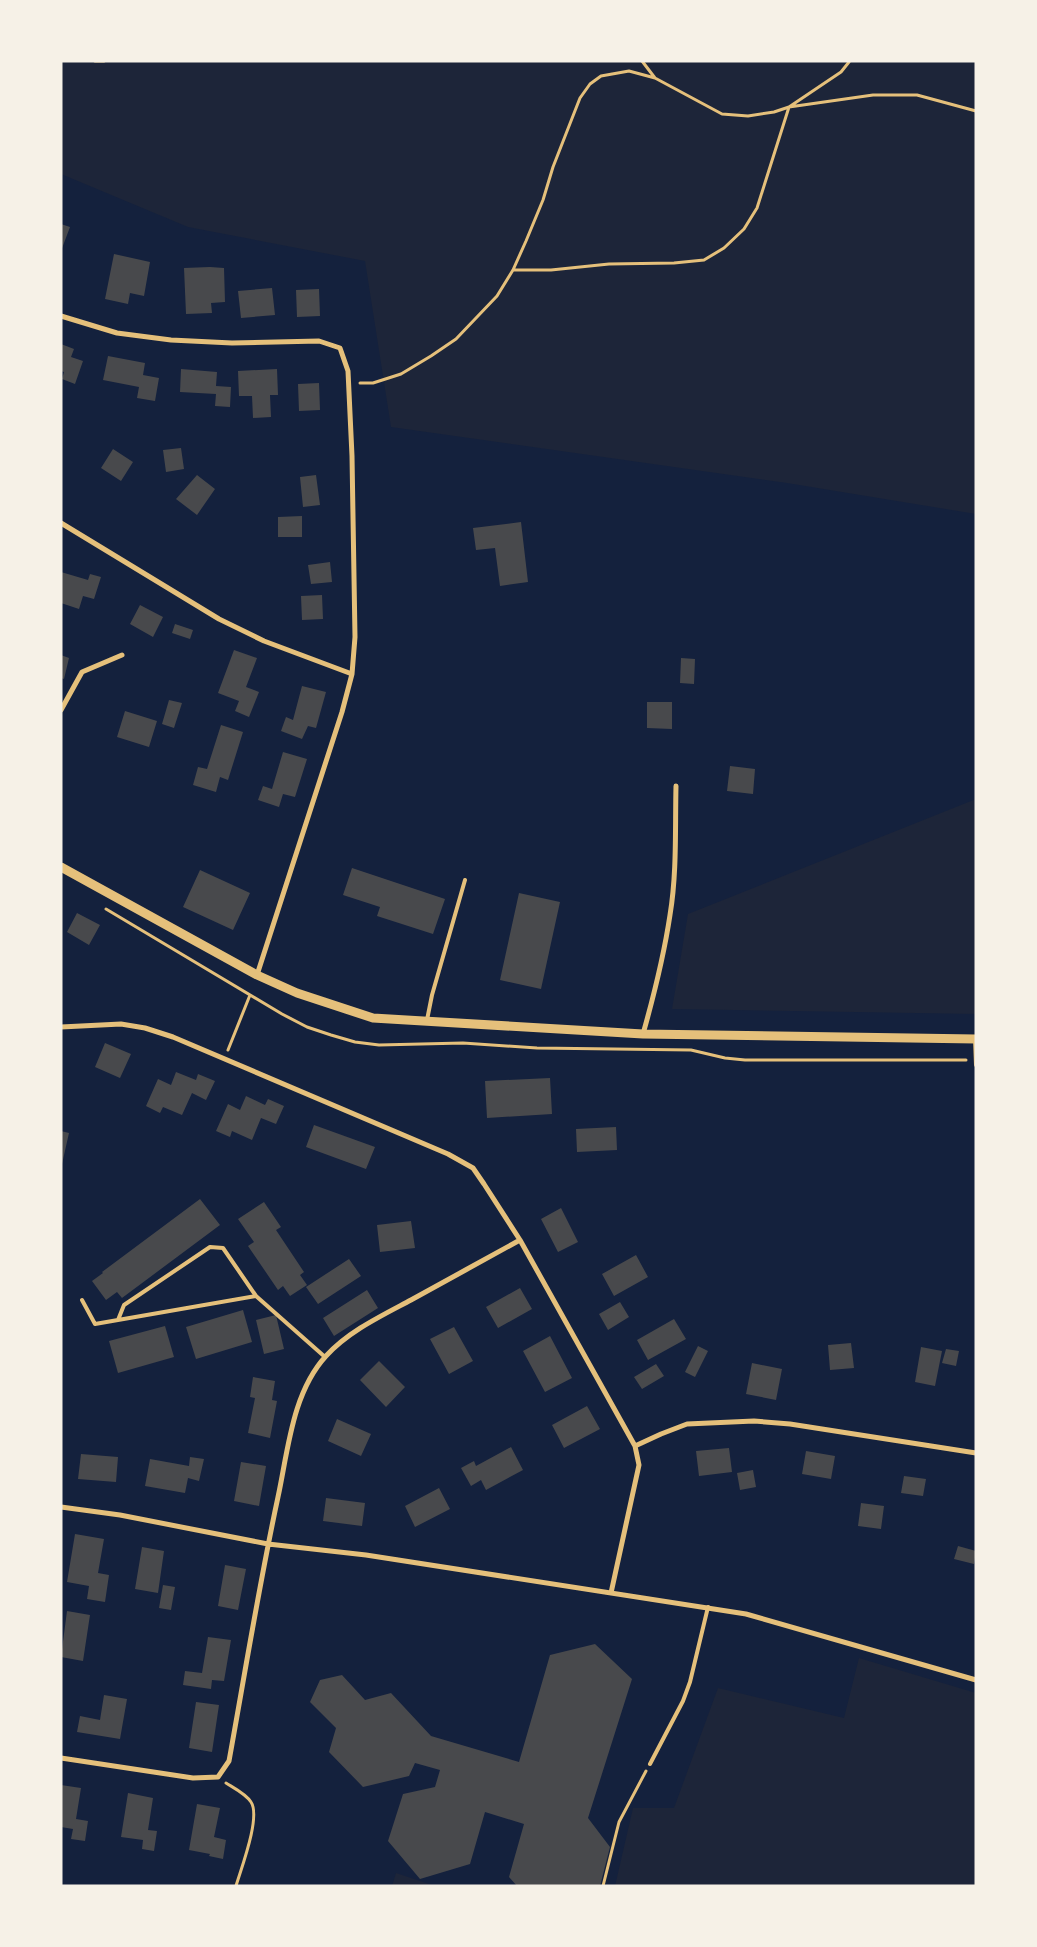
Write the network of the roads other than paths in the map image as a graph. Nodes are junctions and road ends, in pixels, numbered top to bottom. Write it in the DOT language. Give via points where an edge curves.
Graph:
graph roads {
  1 [pos="61,316"];
  2 [pos="61,523"];
  3 [pos="122,655"];
  4 [pos="352,674"];
  5 [pos="61,710"];
  6 [pos="676,786"];
  7 [pos="61,867"];
  8 [pos="465,880"];
  9 [pos="257,975"];
  10 [pos="427,1022"];
  11 [pos="61,1027"];
  12 [pos="643,1034"];
  13 [pos="975,1038"];
  14 [pos="976,1065"];
  15 [pos="520,1240"];
  16 [pos="256,1296"];
  17 [pos="82,1300"];
  18 [pos="118,1320"];
  19 [pos="325,1357"];
  20 [pos="635,1446"];
  21 [pos="976,1453"];
  22 [pos="61,1507"];
  23 [pos="268,1544"];
  24 [pos="611,1593"];
  25 [pos="708,1607"];
  26 [pos="976,1680"];
  27 [pos="61,1758"];
  28 [pos="650,1764"];
  1 -- 4 [label="street" via="117,333 171,340 232,343 318,341 340,348 348,371 352,456 355,637"];
  2 -- 4 [label="street" via="219,619 264,641"];
  3 -- 5 [label="street" via="82,672"];
  4 -- 9 [label="street"];
  6 -- 12 [label="street" via="670,914"];
  7 -- 9 [label="street"];
  8 -- 10 [label="lane"];
  9 -- 10 [label="street" via="297,993 373,1018"];
  10 -- 12 [label="street"];
  11 -- 15 [label="street" via="121,1024 173,1037 448,1154 473,1168"];
  12 -- 13 [label="street"];
  13 -- 14 [label="lane"];
  15 -- 19 [label="street" via="374,1320 343,1340"];
  15 -- 20 [label="street"];
  16 -- 18 [label="lane"];
  16 -- 18 [label="lane" via="223,1248 210,1247 124,1306"];
  16 -- 19 [label="lane"];
  17 -- 18 [label="lane" via="95,1324"];
  19 -- 23 [label="street" via="302,1395"];
  20 -- 21 [label="street" via="688,1424 754,1421"];
  20 -- 24 [label="street" via="639,1465"];
  22 -- 23 [label="street" via="120,1515"];
  23 -- 24 [label="street" via="366,1555"];
  23 -- 27 [label="street" via="229,1761 218,1777 193,1778"];
  24 -- 25 [label="street"];
  25 -- 26 [label="street" via="746,1614"];
  25 -- 28 [label="lane" via="685,1694"];
}
